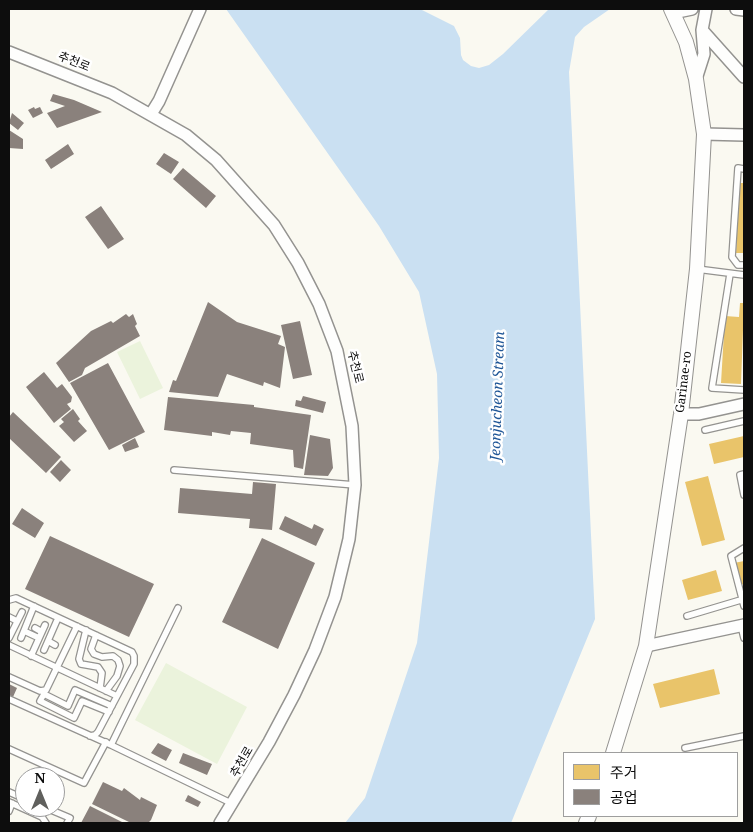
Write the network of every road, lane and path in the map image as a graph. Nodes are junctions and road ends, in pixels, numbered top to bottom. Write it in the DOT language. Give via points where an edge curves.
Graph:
graph roads {
  1 [pos="200,9"];
  2 [pos="692,9"];
  3 [pos="706,9"];
  4 [pos="736,9"];
  5 [pos="744,10"];
  6 [pos="672,11"];
  7 [pos="702,30"];
  8 [pos="9,52"];
  9 [pos="744,77"];
  10 [pos="696,79"];
  11 [pos="150,114"];
  12 [pos="704,134"];
  13 [pos="744,135"];
  14 [pos="744,168"];
  15 [pos="744,265"];
  16 [pos="697,269"];
  17 [pos="730,274"];
  18 [pos="744,275"];
  19 [pos="744,390"];
  20 [pos="744,404"];
  21 [pos="680,414"];
  22 [pos="744,422"];
  23 [pos="706,430"];
  24 [pos="174,470"];
  25 [pos="744,474"];
  26 [pos="355,486"];
  27 [pos="744,495"];
  28 [pos="744,548"];
  29 [pos="10,598"];
  30 [pos="744,602"];
  31 [pos="34,606"];
  32 [pos="178,608"];
  33 [pos="22,612"];
  34 [pos="687,616"];
  35 [pos="10,617"];
  36 [pos="58,618"];
  37 [pos="17,621"];
  38 [pos="45,625"];
  39 [pos="743,625"];
  40 [pos="77,626"];
  41 [pos="35,628"];
  42 [pos="86,630"];
  43 [pos="24,631"];
  44 [pos="41,635"];
  45 [pos="96,635"];
  46 [pos="9,638"];
  47 [pos="21,638"];
  48 [pos="744,638"];
  49 [pos="48,641"];
  50 [pos="55,644"];
  51 [pos="9,645"];
  52 [pos="646,646"];
  53 [pos="44,650"];
  54 [pos="31,656"];
  55 [pos="56,668"];
  56 [pos="9,677"];
  57 [pos="103,689"];
  58 [pos="45,692"];
  59 [pos="117,696"];
  60 [pos="9,699"];
  61 [pos="112,706"];
  62 [pos="109,712"];
  63 [pos="90,736"];
  64 [pos="744,736"];
  65 [pos="108,743"];
  66 [pos="685,748"];
  67 [pos="9,749"];
  68 [pos="613,752"];
  69 [pos="10,803"];
  70 [pos="233,804"];
  71 [pos="9,811"];
  72 [pos="46,823"];
  73 [pos="220,823"];
  1 -- 11 [label="street" via="159,101"];
  2 -- 6 [label="street"];
  3 -- 7 [label="street"];
  4 -- 5 [label="street"];
  6 -- 10 [label="street, Garinae-ro" via="686,42"];
  7 -- 9 [label="street"];
  7 -- 10 [label="street" via="704,54"];
  8 -- 11 [label="street, 추천로" via="112,93"];
  10 -- 12 [label="street, Garinae-ro"];
  11 -- 26 [label="street, 추천로" via="186,135 216,160 274,224 298,263 329,327 346,386"];
  12 -- 13 [label="street"];
  12 -- 16 [label="street, Garinae-ro"];
  14 -- 15 [label="lane" via="738,168 732,257"];
  16 -- 17 [label="lane"];
  16 -- 21 [label="street, Garinae-ro"];
  17 -- 18 [label="lane"];
  17 -- 19 [label="lane" via="712,388"];
  20 -- 21 [label="street" via="699,414"];
  21 -- 52 [label="street, Garinae-ro"];
  22 -- 23 [label="lane"];
  24 -- 26 [label="lane"];
  25 -- 27 [label="lane" via="740,475"];
  26 -- 70 [label="street, 추천로" via="349,539 335,597 322,633 290,702"];
  28 -- 30 [label="lane" via="731,556"];
  29 -- 31 [label="lane"];
  30 -- 34 [label="lane"];
  31 -- 36 [label="lane"];
  31 -- 43 [label="lane"];
  32 -- 65 [label="lane"];
  33 -- 37 [label="lane"];
  35 -- 37 [label="lane"];
  36 -- 40 [label="lane"];
  36 -- 49 [label="lane"];
  37 -- 46 [label="lane"];
  38 -- 44 [label="lane"];
  39 -- 48 [label="lane"];
  39 -- 52 [label="street"];
  40 -- 42 [label="lane"];
  40 -- 55 [label="lane"];
  41 -- 44 [label="lane"];
  42 -- 45 [label="lane"];
  42 -- 57 [label="lane" via="80,664 98,667 102,673"];
  43 -- 44 [label="lane"];
  43 -- 47 [label="lane"];
  44 -- 54 [label="lane"];
  45 -- 57 [label="lane" via="90,649 102,657 113,656 120,666 117,676"];
  45 -- 59 [label="lane" via="132,652 134,656 134,664"];
  49 -- 50 [label="lane"];
  49 -- 53 [label="lane"];
  51 -- 54 [label="lane"];
  52 -- 68 [label="street, Garinae-ro"];
  54 -- 55 [label="lane"];
  55 -- 57 [label="lane"];
  55 -- 58 [label="lane"];
  56 -- 58 [label="lane"];
  57 -- 59 [label="lane"];
  58 -- 61 [label="lane" via="68,706 75,690"];
  58 -- 62 [label="lane" via="40,701 74,718 82,701"];
  59 -- 61 [label="lane"];
  60 -- 63 [label="lane"];
  61 -- 62 [label="lane"];
  62 -- 63 [label="lane" via="96,735"];
  63 -- 65 [label="lane"];
  64 -- 66 [label="lane"];
  65 -- 67 [label="lane" via="84,783"];
  65 -- 70 [label="lane"];
  69 -- 71 [label="lane"];
  69 -- 72 [label="lane" via="42,817"];
  70 -- 73 [label="street, 추천로"];
}
